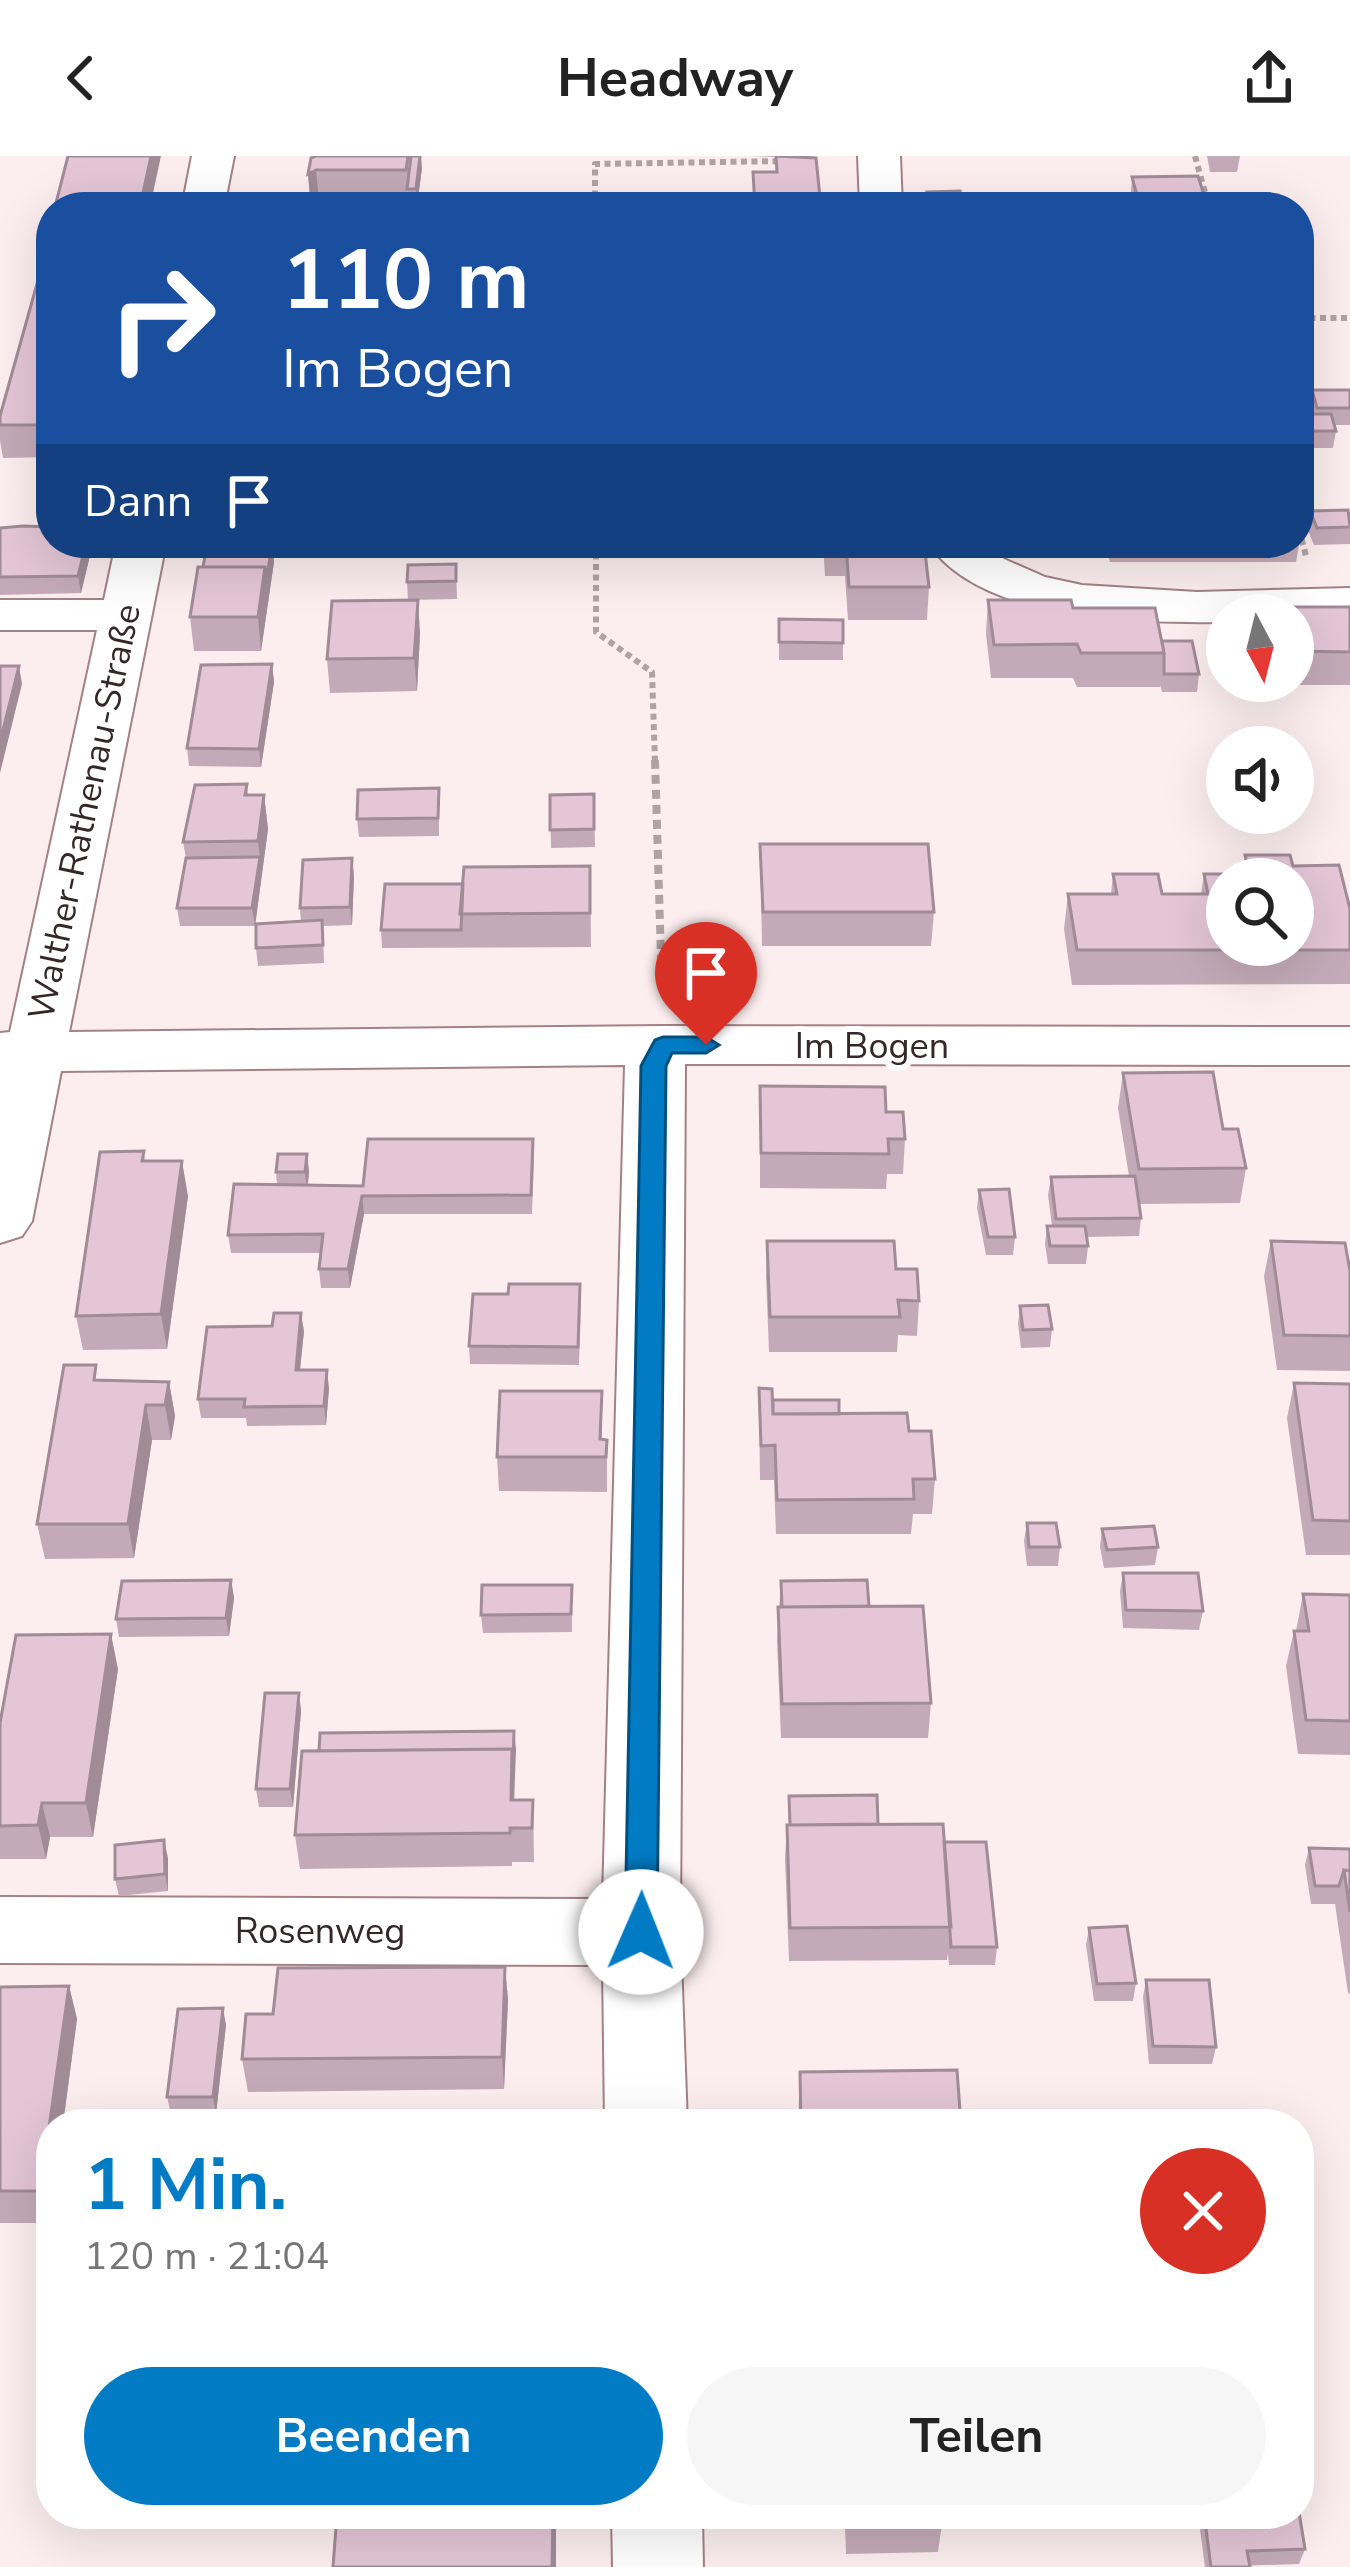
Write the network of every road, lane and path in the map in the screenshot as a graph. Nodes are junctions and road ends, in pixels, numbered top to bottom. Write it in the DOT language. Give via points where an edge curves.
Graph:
graph roads {
  1 [pos="212,156"];
  2 [pos="1195,156"];
  3 [pos="878,158"];
  4 [pos="206,192"];
  5 [pos="596,192"];
  6 [pos="880,192"];
  7 [pos="1206,192"];
  8 [pos="1314,318"];
  9 [pos="1350,318"];
  10 [pos="138,558"];
  11 [pos="596,558"];
  12 [pos="970,558"];
  13 [pos="1350,603"];
  14 [pos="0,615"];
  15 [pos="128,615"];
  16 [pos="663,1045"];
  17 [pos="1350,1046"];
  18 [pos="17,1052"];
  19 [pos="0,1221"];
  20 [pos="0,1930"];
  21 [pos="641,1932"];
  22 [pos="646,2109"];
  23 [pos="657,2529"];
  24 [pos="658,2567"];
  1 -- 4 [label="street"];
  2 -- 7 [label="path"];
  3 -- 5 [label="path" via="596,164"];
  3 -- 6 [label="street"];
  8 -- 9 [label="path"];
  10 -- 15 [label="street, Walther-Rathenau-Straße"];
  11 -- 16 [label="path" via="596,632 652,672"];
  12 -- 13 [label="street" via="1029,592 1118,604"];
  14 -- 15 [label="street"];
  15 -- 18 [label="street, Walther-Rathenau-Straße"];
  16 -- 17 [label="street, Im Bogen"];
  16 -- 18 [label="street, Im Bogen"];
  16 -- 21 [label="street" via="653,1089"];
  18 -- 19 [label="street, Walther-Rathenau-Straße"];
  20 -- 21 [label="street, Rosenweg"];
  21 -- 22 [label="street"];
  23 -- 24 [label="street"];
}
